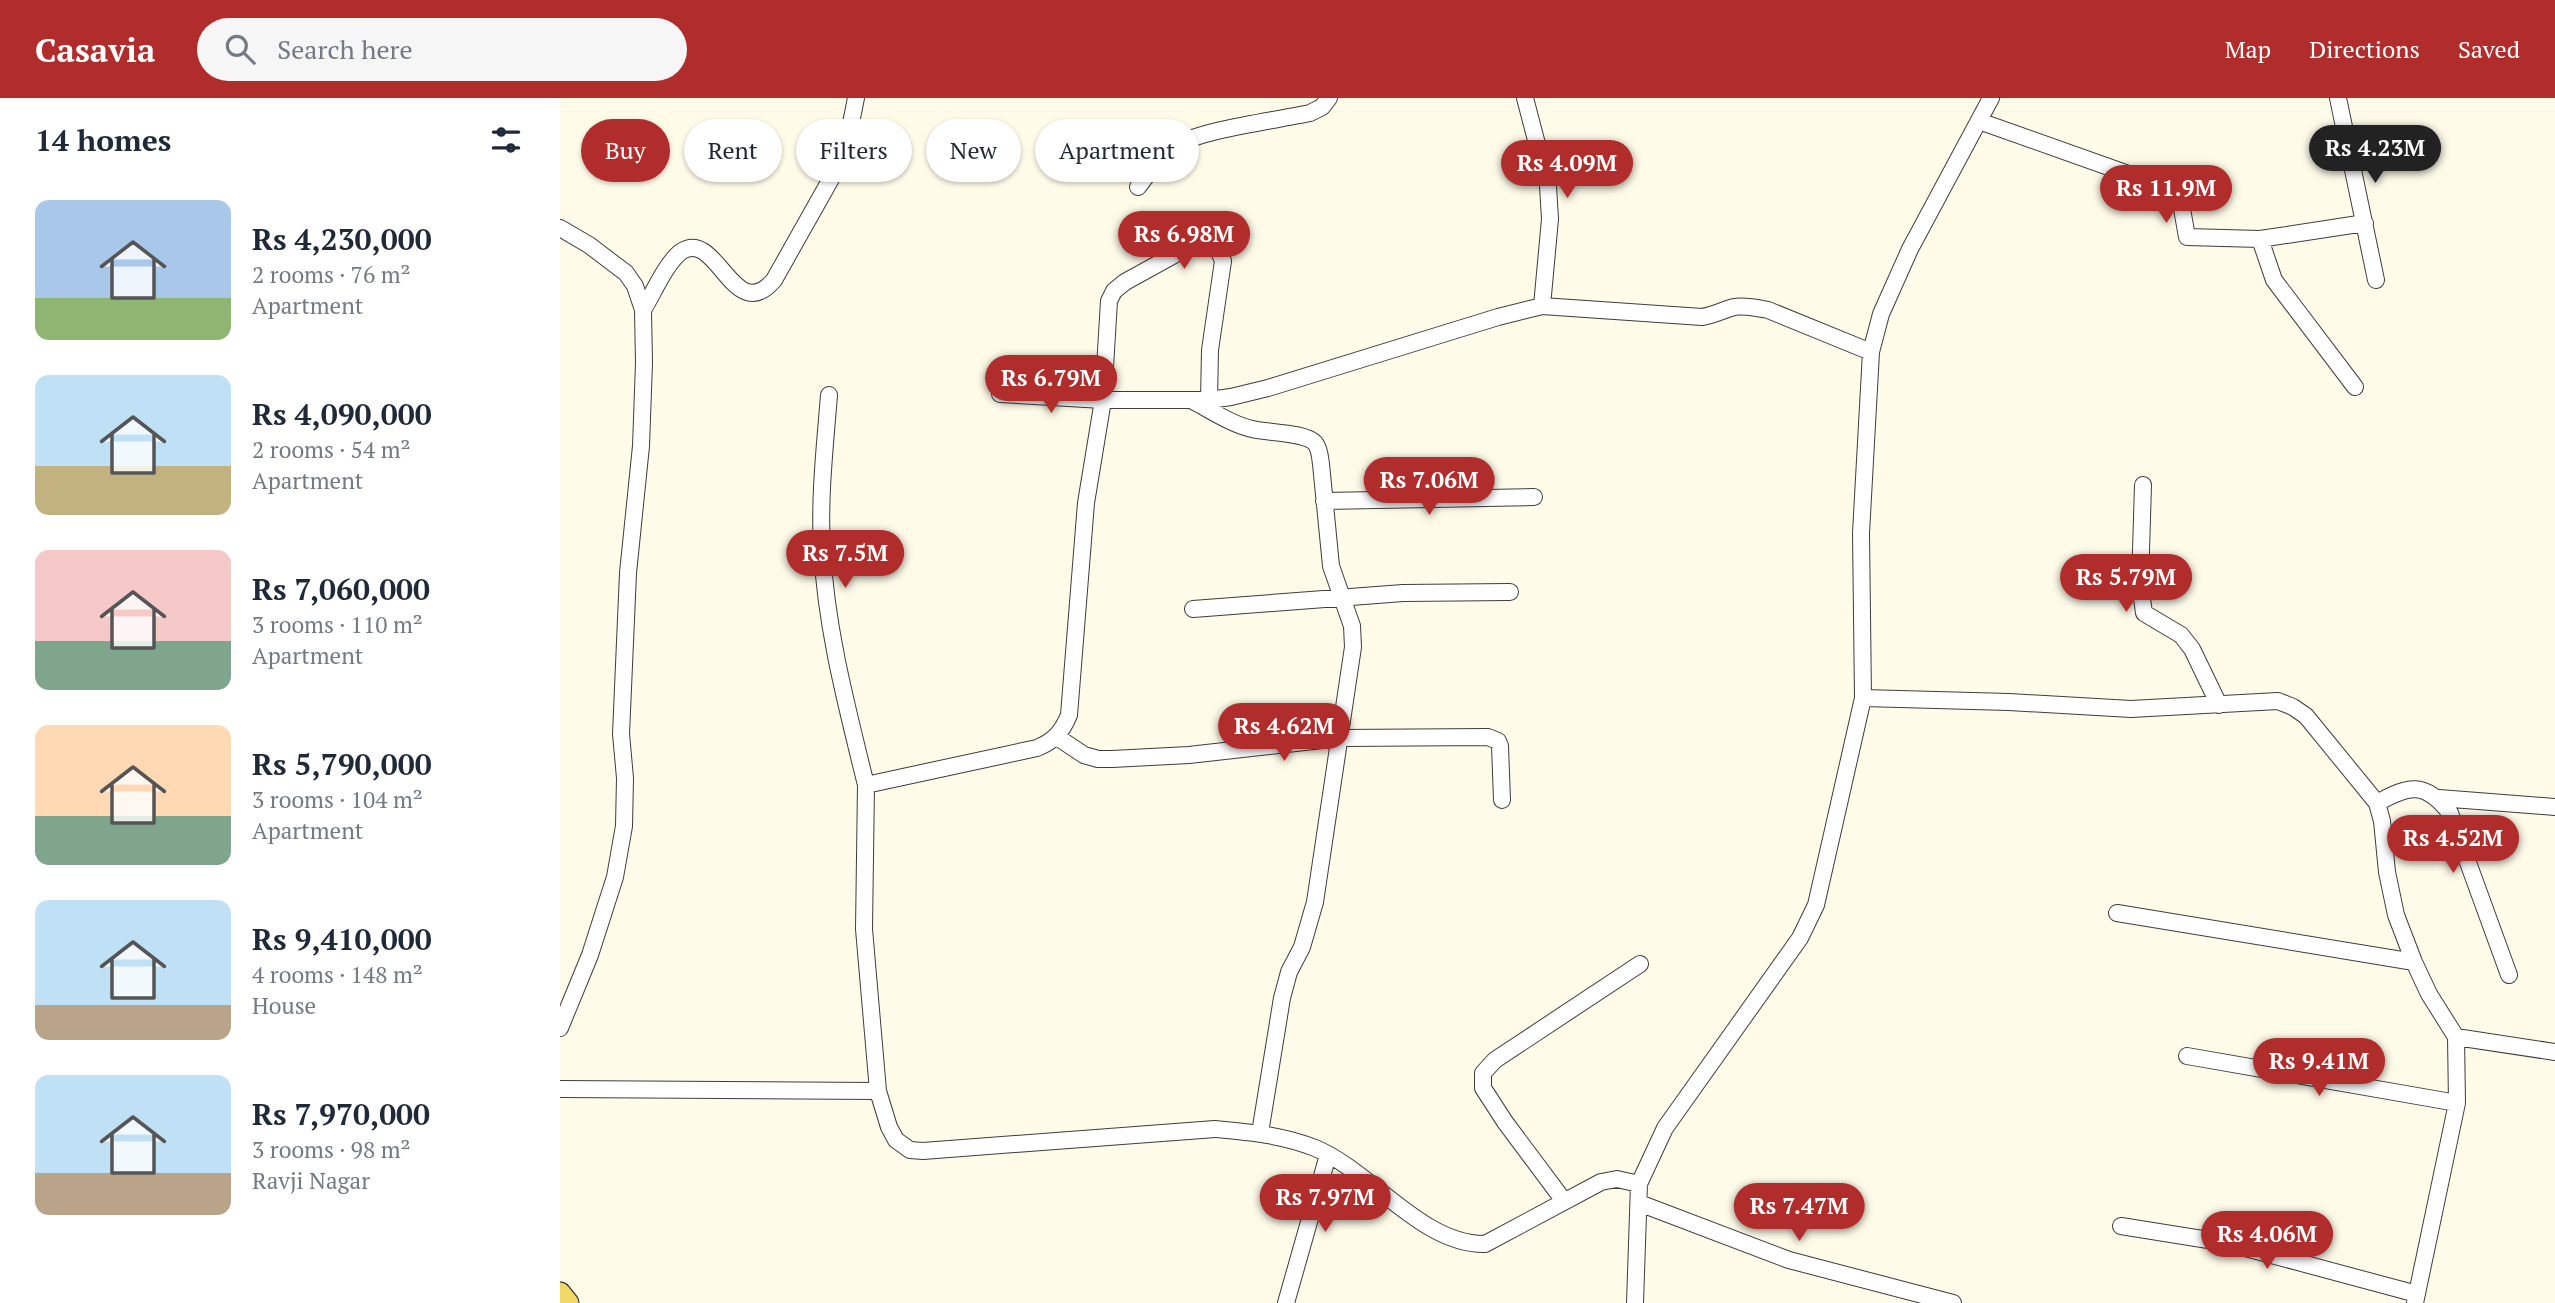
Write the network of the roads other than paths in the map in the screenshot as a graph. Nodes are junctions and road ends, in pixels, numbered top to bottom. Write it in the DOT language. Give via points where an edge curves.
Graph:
graph roads {
  1 [pos="856,98"];
  2 [pos="1329,98"];
  3 [pos="1525,98"];
  4 [pos="1992,98"];
  5 [pos="2338,98"];
  6 [pos="1979,121"];
  7 [pos="1138,187"];
  8 [pos="2365,223"];
  9 [pos="560,228"];
  10 [pos="2260,239"];
  11 [pos="2376,280"];
  12 [pos="1542,306"];
  13 [pos="643,310"];
  14 [pos="1871,352"];
  15 [pos="2355,387"];
  16 [pos="1000,394"];
  17 [pos="829,395"];
  18 [pos="1103,400"];
  19 [pos="1201,400"];
  20 [pos="2143,485"];
  21 [pos="1534,497"];
  22 [pos="1324,501"];
  23 [pos="1510,592"];
  24 [pos="1341,597"];
  25 [pos="1193,609"];
  26 [pos="1863,698"];
  27 [pos="2219,705"];
  28 [pos="1057,737"];
  29 [pos="1340,738"];
  30 [pos="866,785"];
  31 [pos="2439,798"];
  32 [pos="1502,800"];
  33 [pos="2377,803"];
  34 [pos="2555,807"];
  35 [pos="2117,913"];
  36 [pos="2414,962"];
  37 [pos="1640,964"];
  38 [pos="2509,975"];
  39 [pos="560,1028"];
  40 [pos="2456,1037"];
  41 [pos="2555,1052"];
  42 [pos="2187,1056"];
  43 [pos="560,1090"];
  44 [pos="878,1091"];
  45 [pos="2457,1103"];
  46 [pos="1260,1133"];
  47 [pos="1328,1155"];
  48 [pos="1639,1184"];
  49 [pos="1564,1201"];
  50 [pos="1639,1203"];
  51 [pos="2121,1226"];
  52 [pos="560,1293"];
  53 [pos="2416,1299"];
  54 [pos="568,1303"];
  55 [pos="1286,1303"];
  56 [pos="1635,1303"];
  57 [pos="1953,1303"];
  1 -- 13 [label="street" via="847,143 832,177 765,290 745,291 700,249 692,247 673,259"];
  2 -- 7 [label="street" via="1310,113 1177,144 1163,154"];
  3 -- 12 [label="street" via="1548,187 1550,219"];
  4 -- 6 [label="street"];
  5 -- 8 [label="street"];
  6 -- 10 [label="street" via="2179,192 2187,237"];
  6 -- 14 [label="street" via="1910,249 1881,314"];
  8 -- 10 [label="street"];
  8 -- 11 [label="street"];
  9 -- 13 [label="street" via="626,273"];
  10 -- 15 [label="street" via="2274,280"];
  12 -- 14 [label="street" via="1702,317 1753,307"];
  12 -- 19 [label="street" via="1268,388"];
  13 -- 39 [label="street" via="641,446 628,573 621,734 624,826 615,877"];
  14 -- 26 [label="street" via="1861,533"];
  16 -- 18 [label="street"];
  17 -- 30 [label="street" via="822,552 835,652"];
  18 -- 19 [label="street"];
  18 -- 19 [label="street" via="1109,301 1114,291 1194,244 1207,242 1216,244 1223,261"];
  18 -- 28 [label="street" via="1086,503 1069,715"];
  19 -- 22 [label="street" via="1235,424 1315,442"];
  20 -- 27 [label="street" via="2140,584 2144,613 2181,635"];
  21 -- 22 [label="street"];
  22 -- 24 [label="street" via="1331,566"];
  23 -- 24 [label="street"];
  24 -- 25 [label="street"];
  24 -- 29 [label="street" via="1352,626 1353,647"];
  26 -- 27 [label="street" via="2131,709"];
  26 -- 48 [label="street" via="1816,905 1800,938 1665,1128"];
  27 -- 33 [label="street" via="2278,701 2293,707 2306,716"];
  28 -- 29 [label="street" via="1098,759 1189,755"];
  28 -- 30 [label="street" via="1037,748"];
  29 -- 32 [label="street" via="1494,738 1500,746"];
  29 -- 46 [label="street" via="1315,902 1282,998"];
  30 -- 44 [label="street" via="864,929"];
  31 -- 33 [label="street" via="2412,787"];
  31 -- 34 [label="street"];
  31 -- 38 [label="street" via="2450,813"];
  33 -- 36 [label="street" via="2396,915"];
  35 -- 36 [label="street"];
  36 -- 40 [label="street"];
  37 -- 49 [label="street" via="1495,1060 1483,1073 1483,1088"];
  40 -- 41 [label="street"];
  40 -- 45 [label="street"];
  42 -- 45 [label="street"];
  43 -- 44 [label="street"];
  44 -- 46 [label="street" via="896,1140 911,1150 1215,1129"];
  45 -- 53 [label="street"];
  46 -- 47 [label="street"];
  47 -- 49 [label="street" via="1421,1221 1471,1244 1485,1244"];
  47 -- 55 [label="street"];
  48 -- 49 [label="street" via="1617,1179 1601,1182"];
  48 -- 50 [label="street"];
  50 -- 56 [label="street"];
  50 -- 57 [label="street" via="1789,1260"];
  51 -- 53 [label="street" via="2227,1243"];
  52 -- 54 [label="main road"];
}
